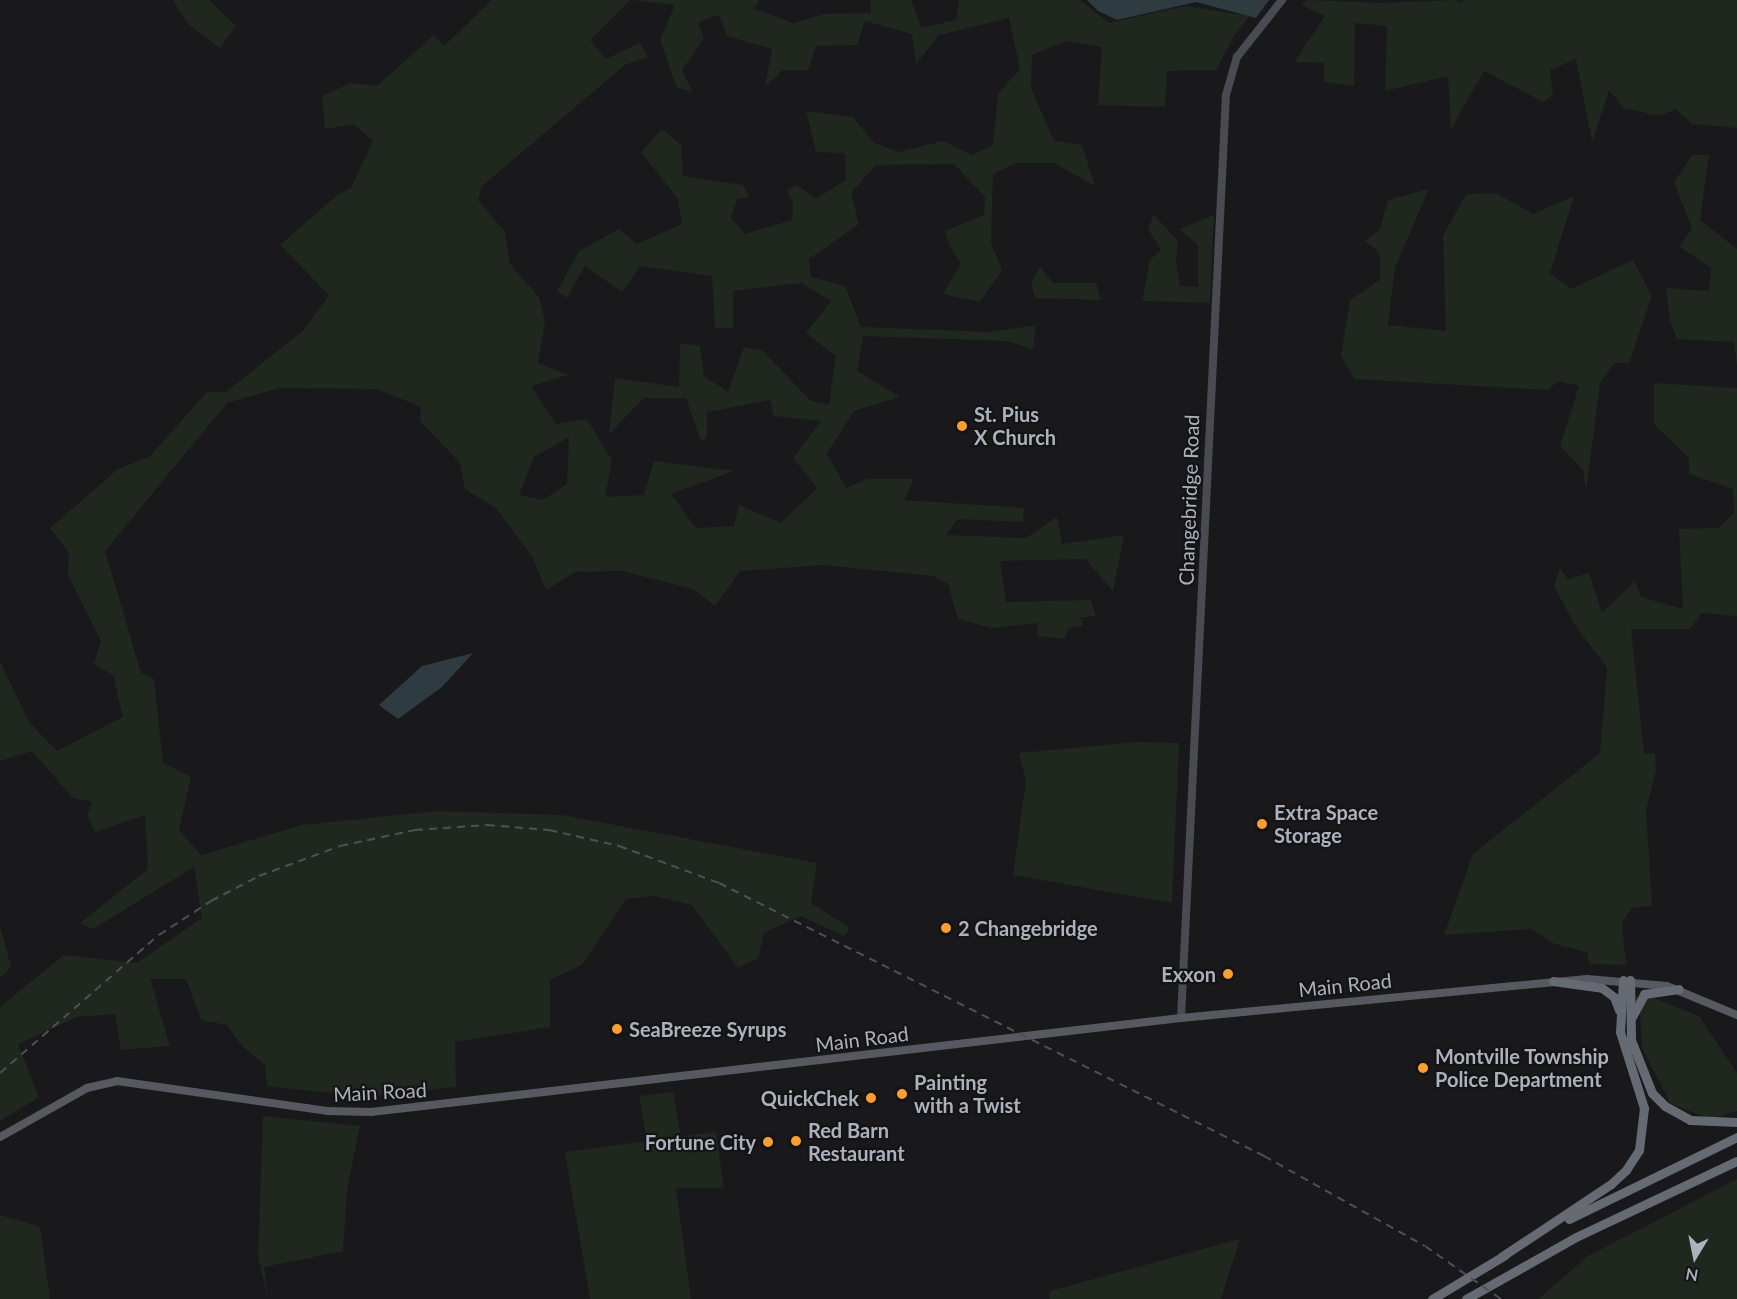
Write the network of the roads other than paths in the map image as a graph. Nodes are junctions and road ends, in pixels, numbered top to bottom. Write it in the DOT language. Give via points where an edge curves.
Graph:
graph roads {
  1 [pos="1282,0"];
  2 [pos="1627,980"];
  3 [pos="1553,981"];
  4 [pos="1679,989"];
  5 [pos="1619,1014"];
  6 [pos="1737,1015"];
  7 [pos="1181,1018"];
  8 [pos="1629,1031"];
  9 [pos="1737,1122"];
  10 [pos="0,1137"];
  11 [pos="1737,1137"];
  12 [pos="1737,1161"];
  13 [pos="1501,1257"];
  14 [pos="1432,1299"];
  15 [pos="1466,1299"];
  1 -- 7 [label="main road, Changebridge Road" via="1237,57 1226,95"];
  2 -- 3 [label="main road, Main Road"];
  2 -- 4 [label="main road, Main Road"];
  2 -- 5 [label="highway"];
  2 -- 8 [label="highway"];
  3 -- 5 [label="highway" via="1606,990 1614,998"];
  3 -- 7 [label="main road, Main Road"];
  4 -- 6 [label="main road, Main Road"];
  4 -- 8 [label="highway" via="1644,994 1636,1003"];
  5 -- 13 [label="highway" via="1622,1041 1644,1108 1644,1133 1636,1157 1611,1184"];
  7 -- 10 [label="main road, Main Road" via="371,1112 327,1112 117,1081 87,1088"];
  8 -- 9 [label="highway" via="1648,1086 1665,1106 1699,1122"];
  11 -- 13 [label="highway" via="1617,1194"];
  12 -- 15 [label="highway" via="1560,1246"];
  13 -- 14 [label="highway"];
}
